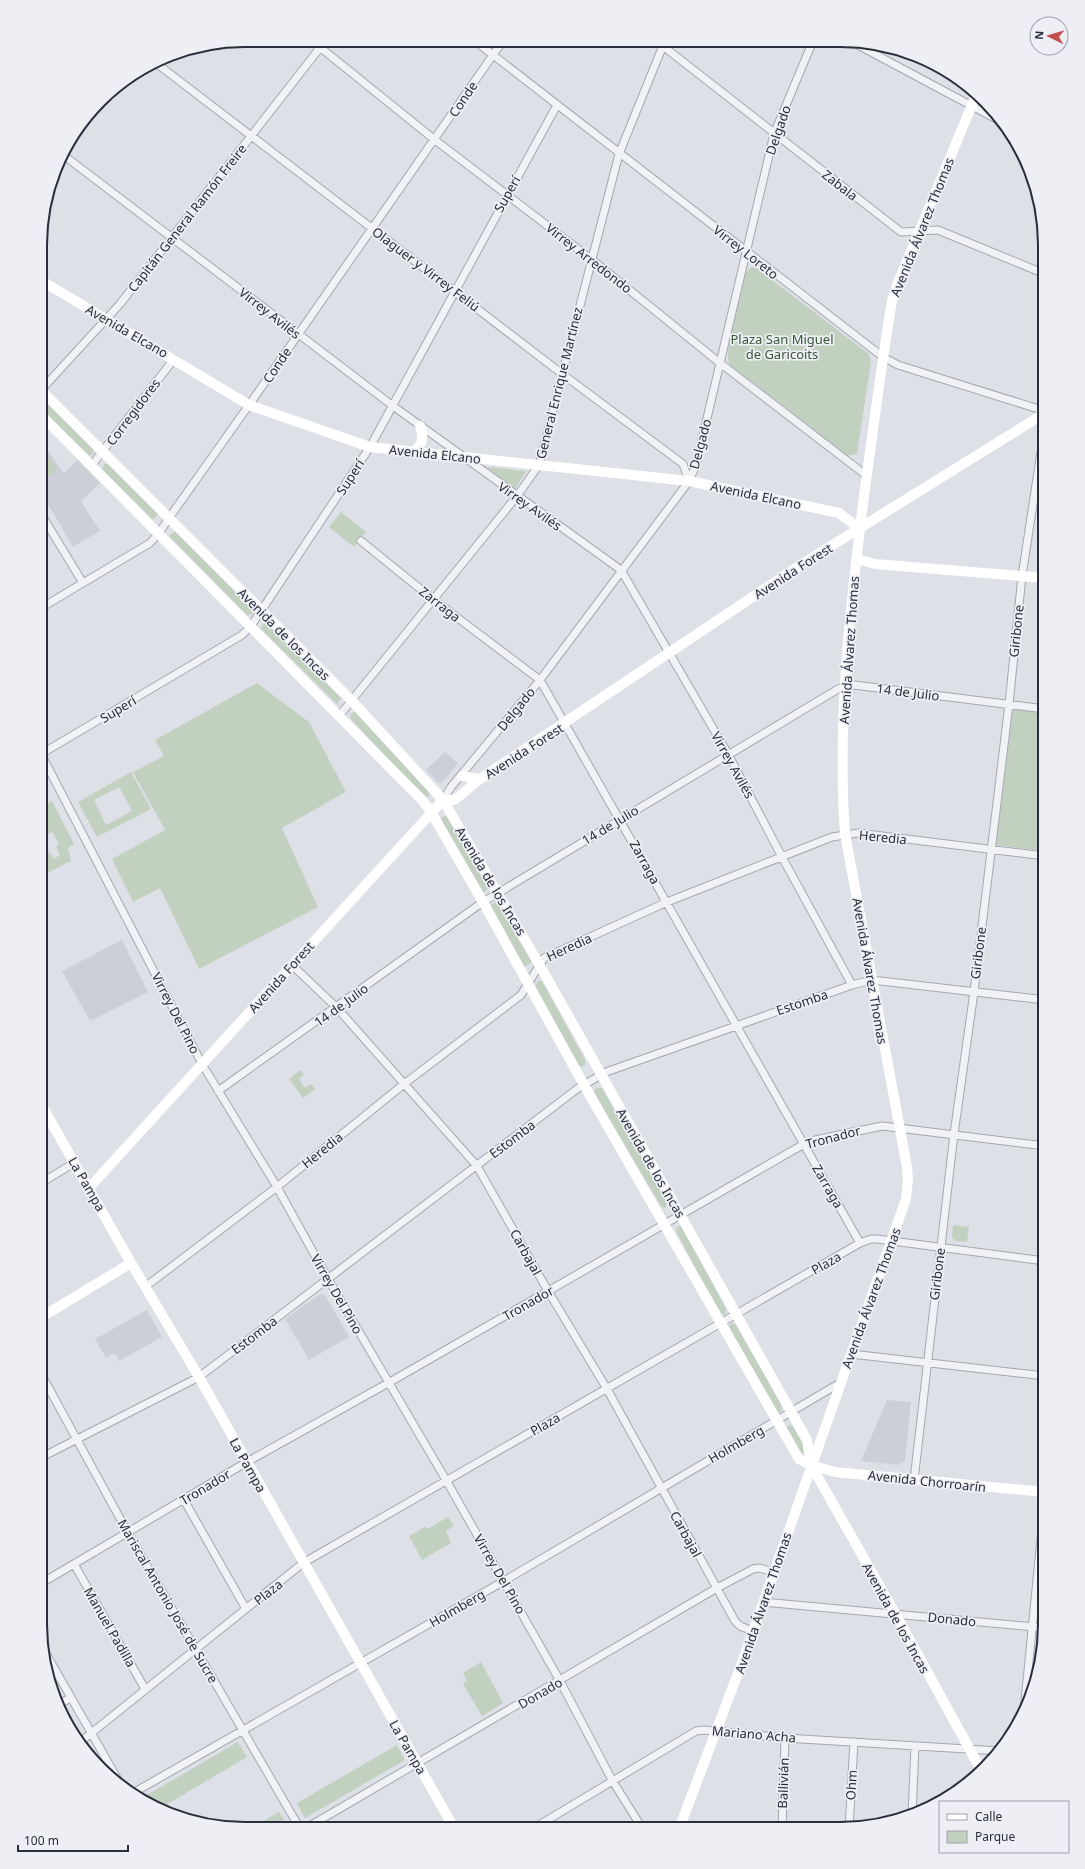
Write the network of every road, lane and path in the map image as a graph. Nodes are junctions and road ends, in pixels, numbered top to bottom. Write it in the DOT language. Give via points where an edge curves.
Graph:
graph roads {
  1 [pos="320,47"];
  2 [pos="483,47"];
  3 [pos="499,47"];
  4 [pos="661,47"];
  5 [pos="666,47"];
  6 [pos="811,47"];
  7 [pos="865,49"];
  8 [pos="493,55"];
  9 [pos="161,66"];
  10 [pos="974,100"];
  11 [pos="557,105"];
  12 [pos="972,105"];
  13 [pos="988,114"];
  14 [pos="774,134"];
  15 [pos="250,136"];
  16 [pos="435,140"];
  17 [pos="619,154"];
  18 [pos="67,158"];
  19 [pos="506,196"];
  20 [pos="372,228"];
  21 [pos="920,232"];
  22 [pos="172,237"];
  23 [pos="746,253"];
  24 [pos="591,259"];
  25 [pos="1038,271"];
  26 [pos="47,284"];
  27 [pos="455,291"];
  28 [pos="106,320"];
  29 [pos="298,335"];
  30 [pos="883,357"];
  31 [pos="174,359"];
  32 [pos="720,363"];
  33 [pos="561,373"];
  34 [pos="47,385"];
  35 [pos="47,395"];
  36 [pos="249,405"];
  37 [pos="393,406"];
  38 [pos="1038,410"];
  39 [pos="1038,416"];
  40 [pos="47,420"];
  41 [pos="420,426"];
  42 [pos="370,447"];
  43 [pos="104,452"];
  44 [pos="414,452"];
  45 [pos="462,457"];
  46 [pos="92,465"];
  47 [pos="539,465"];
  48 [pos="1038,472"];
  49 [pos="867,476"];
  50 [pos="689,481"];
  51 [pos="517,496"];
  52 [pos="169,518"];
  53 [pos="47,524"];
  54 [pos="860,528"];
  55 [pos="159,533"];
  56 [pos="361,541"];
  57 [pos="856,558"];
  58 [pos="621,570"];
  59 [pos="1022,576"];
  60 [pos="1038,577"];
  61 [pos="83,583"];
  62 [pos="434,600"];
  63 [pos="47,604"];
  64 [pos="261,612"];
  65 [pos="251,626"];
  66 [pos="668,652"];
  67 [pos="540,680"];
  68 [pos="844,686"];
  69 [pos="352,701"];
  70 [pos="1009,704"];
  71 [pos="1038,708"];
  72 [pos="339,716"];
  73 [pos="565,723"];
  74 [pos="47,750"];
  75 [pos="728,754"];
  76 [pos="47,766"];
  77 [pos="462,776"];
  78 [pos="480,779"];
  79 [pos="443,800"];
  80 [pos="431,812"];
  81 [pos="621,819"];
  82 [pos="845,834"];
  83 [pos="990,850"];
  84 [pos="1038,855"];
  85 [pos="782,857"];
  86 [pos="498,893"];
  87 [pos="483,902"];
  88 [pos="667,902"];
  89 [pos="539,964"];
  90 [pos="292,965"];
  91 [pos="872,980"];
  92 [pos="528,983"];
  93 [pos="852,985"];
  94 [pos="974,992"];
  95 [pos="1038,999"];
  96 [pos="337,1008"];
  97 [pos="735,1025"];
  98 [pos="202,1064"];
  99 [pos="600,1074"];
  100 [pos="404,1084"];
  101 [pos="584,1085"];
  102 [pos="218,1091"];
  103 [pos="47,1115"];
  104 [pos="898,1127"];
  105 [pos="954,1134"];
  106 [pos="804,1144"];
  107 [pos="1038,1145"];
  108 [pos="74,1163"];
  109 [pos="477,1166"];
  110 [pos="47,1179"];
  111 [pos="277,1187"];
  112 [pos="89,1188"];
  113 [pos="681,1216"];
  114 [pos="665,1225"];
  115 [pos="891,1241"];
  116 [pos="860,1243"];
  117 [pos="941,1248"];
  118 [pos="1038,1260"];
  119 [pos="131,1263"];
  120 [pos="328,1279"];
  121 [pos="145,1287"];
  122 [pos="548,1291"];
  123 [pos="47,1314"];
  124 [pos="735,1315"];
  125 [pos="721,1323"];
  126 [pos="851,1354"];
  127 [pos="927,1361"];
  128 [pos="1038,1375"];
  129 [pos="199,1377"];
  130 [pos="390,1382"];
  131 [pos="840,1383"];
  132 [pos="47,1385"];
  133 [pos="606,1389"];
  134 [pos="790,1413"];
  135 [pos="776,1421"];
  136 [pos="77,1439"];
  137 [pos="47,1454"];
  138 [pos="247,1462"];
  139 [pos="811,1465"];
  140 [pos="446,1480"];
  141 [pos="914,1480"];
  142 [pos="661,1489"];
  143 [pos="1038,1491"];
  144 [pos="184,1500"];
  145 [pos="128,1533"];
  146 [pos="303,1563"];
  147 [pos="74,1564"];
  148 [pos="1038,1568"];
  149 [pos="774,1572"];
  150 [pos="47,1580"];
  151 [pos="504,1581"];
  152 [pos="717,1588"];
  153 [pos="763,1602"];
  154 [pos="246,1609"];
  155 [pos="895,1613"];
  156 [pos="1032,1627"];
  157 [pos="1038,1628"];
  158 [pos="753,1631"];
  159 [pos="196,1650"];
  160 [pos="360,1662"];
  161 [pos="51,1664"];
  162 [pos="560,1681"];
  163 [pos="145,1689"];
  164 [pos="1026,1691"];
  165 [pos="70,1698"];
  166 [pos="63,1702"];
  167 [pos="242,1731"];
  168 [pos="716,1731"];
  169 [pos="91,1733"];
  170 [pos="785,1738"];
  171 [pos="84,1739"];
  172 [pos="854,1742"];
  173 [pos="915,1746"];
  174 [pos="970,1750"];
  175 [pos="992,1751"];
  176 [pos="418,1764"];
  177 [pos="978,1765"];
  178 [pos="112,1770"];
  179 [pos="612,1780"];
  180 [pos="138,1790"];
  181 [pos="912,1808"];
  182 [pos="296,1822"];
  183 [pos="318,1822"];
  184 [pos="451,1822"];
  185 [pos="544,1822"];
  186 [pos="638,1822"];
  187 [pos="681,1822"];
  188 [pos="782,1822"];
  189 [pos="849,1822"];
  1 -- 15 [label="street, Capitán General Ramón Freire"];
  1 -- 16 [label="street, Virrey Arredondo"];
  2 -- 8 [label="street, Virrey Loreto"];
  3 -- 8 [label="street, Conde"];
  4 -- 17 [label="street, General Enrique Martínez"];
  5 -- 14 [label="street, Zabala"];
  6 -- 14 [label="street, Delgado"];
  7 -- 12 [label="street"];
  8 -- 11 [label="street, Virrey Loreto"];
  8 -- 16 [label="street, Conde"];
  9 -- 15 [label="street, Olaguer y Virrey Feliú"];
  10 -- 12 [label="main road, Avenida Álvarez Thomas"];
  11 -- 17 [label="street, Virrey Loreto"];
  11 -- 19 [label="street, Superí"];
  12 -- 13 [label="street"];
  12 -- 21 [label="main road, Avenida Álvarez Thomas"];
  14 -- 21 [label="street, Zabala" via="901,232"];
  14 -- 23 [label="street, Delgado"];
  15 -- 20 [label="street, Olaguer y Virrey Feliú"];
  15 -- 22 [label="street, Capitán General Ramón Freire"];
  16 -- 19 [label="street, Virrey Arredondo"];
  16 -- 20 [label="street, Conde"];
  17 -- 23 [label="street, Virrey Loreto"];
  17 -- 24 [label="street, General Enrique Martínez"];
  18 -- 22 [label="street, Virrey Avilés"];
  19 -- 24 [label="street, Virrey Arredondo"];
  19 -- 27 [label="street, Superí"];
  20 -- 27 [label="street, Olaguer y Virrey Feliú"];
  20 -- 29 [label="street, Conde"];
  21 -- 25 [label="street, Zabala" via="938,230"];
  21 -- 30 [label="main road, Avenida Álvarez Thomas" via="894,293"];
  22 -- 28 [label="street, Capitán General Ramón Freire"];
  22 -- 29 [label="street, Virrey Avilés"];
  23 -- 30 [label="street, Virrey Loreto"];
  23 -- 32 [label="street, Delgado"];
  24 -- 32 [label="street, Virrey Arredondo"];
  24 -- 33 [label="street, General Enrique Martínez"];
  26 -- 28 [label="main road, Avenida Elcano"];
  27 -- 33 [label="street, Olaguer y Virrey Feliú"];
  27 -- 37 [label="street, Superí"];
  28 -- 31 [label="main road, Avenida Elcano"];
  28 -- 34 [label="street, Capitán General Ramón Freire"];
  29 -- 36 [label="street, Conde"];
  29 -- 37 [label="street, Virrey Avilés"];
  30 -- 38 [label="street, Virrey Loreto" via="898,365"];
  30 -- 49 [label="main road, Avenida Álvarez Thomas"];
  31 -- 36 [label="main road, Avenida Elcano"];
  31 -- 43 [label="street, Corregidores"];
  32 -- 49 [label="street, Virrey Arredondo"];
  32 -- 50 [label="street, Delgado" via="696,465"];
  33 -- 47 [label="street, General Enrique Martínez"];
  33 -- 50 [label="street, Olaguer y Virrey Feliú" via="683,464"];
  35 -- 43 [label="main road, Avenida de los Incas"];
  36 -- 42 [label="main road, Avenida Elcano"];
  36 -- 52 [label="street, Conde"];
  37 -- 41 [label="street, Virrey Avilés"];
  37 -- 42 [label="street, Superí"];
  39 -- 54 [label="main road, Avenida Forest"];
  40 -- 46 [label="main road, Avenida de los Incas"];
  41 -- 44 [label="main road" via="423,440"];
  41 -- 45 [label="street, Virrey Avilés"];
  42 -- 44 [label="main road, Avenida Elcano"];
  42 -- 64 [label="street, Superí"];
  43 -- 46 [label="street, Corregidores"];
  43 -- 52 [label="main road, Avenida de los Incas"];
  44 -- 45 [label="main road, Avenida Elcano"];
  45 -- 47 [label="main road, Avenida Elcano"];
  45 -- 51 [label="street, Virrey Avilés"];
  46 -- 55 [label="main road, Avenida de los Incas"];
  47 -- 50 [label="main road, Avenida Elcano"];
  47 -- 51 [label="street, General Enrique Martínez"];
  48 -- 59 [label="street, Giribone"];
  49 -- 54 [label="main road, Avenida Álvarez Thomas"];
  50 -- 54 [label="main road, Avenida Elcano" via="839,512"];
  50 -- 58 [label="street, Delgado"];
  51 -- 58 [label="street, Virrey Avilés"];
  51 -- 62 [label="street, General Enrique Martínez"];
  52 -- 55 [label="street, Conde"];
  52 -- 64 [label="main road, Avenida de los Incas"];
  53 -- 61 [label="street"];
  54 -- 57 [label="main road, Avenida Álvarez Thomas"];
  54 -- 66 [label="main road, Avenida Forest"];
  55 -- 61 [label="street, Conde" via="150,543"];
  55 -- 65 [label="main road, Avenida de los Incas"];
  56 -- 62 [label="street, Zarraga"];
  57 -- 59 [label="main road" via="875,564"];
  57 -- 68 [label="main road, Avenida Álvarez Thomas"];
  58 -- 66 [label="street, Virrey Avilés"];
  58 -- 67 [label="street, Delgado"];
  59 -- 60 [label="main road"];
  59 -- 70 [label="street, Giribone"];
  61 -- 63 [label="street, Conde"];
  62 -- 67 [label="street, Zarraga"];
  62 -- 69 [label="street, General Enrique Martínez"];
  64 -- 65 [label="street, Superí"];
  64 -- 69 [label="main road, Avenida de los Incas"];
  65 -- 72 [label="main road, Avenida de los Incas"];
  65 -- 74 [label="street, Superí" via="242,635"];
  66 -- 73 [label="main road, Avenida Forest"];
  66 -- 75 [label="street, Virrey Avilés"];
  67 -- 73 [label="street, Zarraga"];
  67 -- 77 [label="street, Delgado"];
  68 -- 70 [label="street, 14 de Julio" via="854,685"];
  68 -- 75 [label="street, 14 de Julio"];
  68 -- 82 [label="main road, Avenida Álvarez Thomas"];
  69 -- 72 [label="street, General Enrique Martínez"];
  69 -- 79 [label="main road, Avenida de los Incas"];
  70 -- 71 [label="street, 14 de Julio"];
  70 -- 83 [label="street, Giribone"];
  72 -- 80 [label="main road, Avenida de los Incas"];
  73 -- 78 [label="main road, Avenida Forest"];
  73 -- 81 [label="street, Zarraga"];
  75 -- 81 [label="street, 14 de Julio"];
  75 -- 85 [label="street, Virrey Avilés"];
  76 -- 98 [label="street, Virrey Del Pino"];
  77 -- 78 [label="main road"];
  77 -- 79 [label="street, Delgado"];
  78 -- 79 [label="main road, Avenida Forest" via="457,798"];
  79 -- 80 [label="main road, Avenida Forest"];
  79 -- 86 [label="main road, Avenida de los Incas"];
  80 -- 87 [label="main road, Avenida de los Incas"];
  80 -- 90 [label="main road, Avenida Forest"];
  81 -- 86 [label="street, 14 de Julio"];
  81 -- 88 [label="street, Zarraga"];
  82 -- 83 [label="street, Heredia" via="858,833"];
  82 -- 85 [label="street, Heredia"];
  82 -- 91 [label="main road, Avenida Álvarez Thomas"];
  83 -- 84 [label="street, Heredia"];
  83 -- 94 [label="street, Giribone"];
  85 -- 88 [label="street, Heredia"];
  85 -- 93 [label="street, Virrey Avilés"];
  86 -- 87 [label="street, 14 de Julio"];
  86 -- 89 [label="main road, Avenida de los Incas"];
  87 -- 92 [label="main road, Avenida de los Incas"];
  87 -- 96 [label="street, 14 de Julio"];
  88 -- 89 [label="street, Heredia" via="544,958"];
  88 -- 97 [label="street, Zarraga"];
  89 -- 92 [label="street, Heredia"];
  89 -- 99 [label="main road, Avenida de los Incas"];
  90 -- 96 [label="street, Carbajal"];
  90 -- 98 [label="main road, Avenida Forest"];
  91 -- 93 [label="street, Estomba"];
  91 -- 94 [label="street, Estomba"];
  91 -- 104 [label="main road, Avenida Álvarez Thomas"];
  92 -- 100 [label="street, Heredia" via="521,995"];
  92 -- 101 [label="main road, Avenida de los Incas"];
  93 -- 97 [label="street, Estomba"];
  94 -- 95 [label="street, Estomba"];
  94 -- 105 [label="street, Giribone"];
  96 -- 100 [label="street, Carbajal"];
  96 -- 102 [label="street, 14 de Julio"];
  97 -- 99 [label="street, Estomba"];
  97 -- 106 [label="street, Zarraga"];
  98 -- 102 [label="street, Virrey Del Pino"];
  98 -- 112 [label="main road, Avenida Forest"];
  99 -- 101 [label="street, Estomba"];
  99 -- 113 [label="main road, Avenida de los Incas"];
  100 -- 109 [label="street, Carbajal"];
  100 -- 111 [label="street, Heredia"];
  101 -- 109 [label="street, Estomba"];
  101 -- 114 [label="main road, Avenida de los Incas"];
  102 -- 111 [label="street, Virrey Del Pino"];
  103 -- 108 [label="main road, La Pampa"];
  104 -- 105 [label="street, Tronador"];
  104 -- 106 [label="street, Tronador" via="875,1126"];
  104 -- 115 [label="main road, Avenida Álvarez Thomas" via="907,1167 907,1190 904,1208"];
  105 -- 107 [label="street, Tronador"];
  105 -- 117 [label="street, Giribone"];
  106 -- 113 [label="street, Tronador"];
  106 -- 116 [label="street, Zarraga"];
  108 -- 110 [label="street"];
  108 -- 112 [label="main road, La Pampa"];
  109 -- 120 [label="street, Estomba"];
  109 -- 122 [label="street, Carbajal"];
  111 -- 120 [label="street, Virrey Del Pino"];
  111 -- 121 [label="street, Heredia"];
  112 -- 119 [label="main road, La Pampa"];
  113 -- 114 [label="street, Tronador"];
  113 -- 124 [label="main road, Avenida de los Incas"];
  114 -- 122 [label="street, Tronador"];
  114 -- 125 [label="main road, Avenida de los Incas"];
  115 -- 116 [label="street, Plaza" via="871,1239"];
  115 -- 117 [label="street, Plaza"];
  115 -- 126 [label="main road, Avenida Álvarez Thomas"];
  116 -- 124 [label="street, Plaza"];
  117 -- 118 [label="street, Plaza"];
  117 -- 127 [label="street, Giribone"];
  119 -- 121 [label="main road, La Pampa"];
  119 -- 123 [label="main road"];
  120 -- 129 [label="street, Estomba"];
  120 -- 130 [label="street, Virrey Del Pino"];
  121 -- 129 [label="main road, La Pampa"];
  122 -- 130 [label="street, Tronador"];
  122 -- 133 [label="street, Carbajal"];
  124 -- 125 [label="street, Plaza"];
  124 -- 134 [label="main road, Avenida de los Incas"];
  125 -- 133 [label="street, Plaza"];
  125 -- 135 [label="main road, Avenida de los Incas"];
  126 -- 127 [label="street"];
  126 -- 131 [label="main road, Avenida Álvarez Thomas"];
  127 -- 128 [label="street"];
  127 -- 141 [label="street, Giribone"];
  129 -- 136 [label="street, Estomba"];
  129 -- 138 [label="main road, La Pampa"];
  130 -- 138 [label="street, Tronador"];
  130 -- 140 [label="street, Virrey Del Pino"];
  131 -- 134 [label="street, Holmberg"];
  131 -- 139 [label="main road, Avenida Álvarez Thomas"];
  132 -- 136 [label="street, Mariscal Antonio José de Sucre"];
  133 -- 140 [label="street, Plaza"];
  133 -- 142 [label="street, Carbajal"];
  134 -- 135 [label="street, Holmberg"];
  134 -- 139 [label="main road, Avenida de los Incas" via="807,1440"];
  135 -- 139 [label="main road, Avenida de los Incas" via="799,1459"];
  135 -- 142 [label="street, Holmberg"];
  136 -- 137 [label="street, Estomba"];
  136 -- 145 [label="street, Mariscal Antonio José de Sucre"];
  138 -- 144 [label="street, Tronador"];
  138 -- 146 [label="main road, La Pampa"];
  139 -- 141 [label="main road, Avenida Chorroarín" via="835,1472"];
  139 -- 149 [label="main road, Avenida Álvarez Thomas"];
  139 -- 155 [label="main road, Avenida de los Incas"];
  140 -- 146 [label="street, Plaza"];
  140 -- 151 [label="street, Virrey Del Pino"];
  141 -- 143 [label="main road, Avenida Chorroarín"];
  142 -- 151 [label="street, Holmberg"];
  142 -- 152 [label="street, Carbajal"];
  144 -- 145 [label="street, Tronador"];
  144 -- 154 [label="street"];
  145 -- 147 [label="street, Tronador"];
  145 -- 159 [label="street, Mariscal Antonio José de Sucre"];
  146 -- 154 [label="street, Plaza"];
  146 -- 160 [label="main road, La Pampa"];
  147 -- 150 [label="street, Tronador"];
  147 -- 163 [label="street, Manuel Padilla"];
  148 -- 156 [label="street"];
  149 -- 152 [label="street, Donado" via="753,1569"];
  149 -- 153 [label="main road, Avenida Álvarez Thomas"];
  151 -- 160 [label="street, Holmberg"];
  151 -- 162 [label="street, Virrey Del Pino"];
  152 -- 158 [label="street, Carbajal" via="735,1621"];
  152 -- 162 [label="street, Donado"];
  153 -- 155 [label="street, Donado"];
  153 -- 158 [label="main road, Avenida Álvarez Thomas"];
  154 -- 159 [label="street, Plaza"];
  155 -- 156 [label="street, Donado"];
  155 -- 174 [label="main road, Avenida de los Incas"];
  156 -- 157 [label="street, Donado"];
  156 -- 164 [label="street"];
  158 -- 168 [label="main road, Avenida Álvarez Thomas"];
  159 -- 163 [label="street, Plaza"];
  159 -- 167 [label="street, Mariscal Antonio José de Sucre"];
  160 -- 167 [label="street, Holmberg"];
  160 -- 176 [label="main road, La Pampa"];
  161 -- 165 [label="street"];
  162 -- 176 [label="street, Donado"];
  162 -- 179 [label="street, Virrey Del Pino"];
  163 -- 169 [label="street, Plaza"];
  165 -- 166 [label="street"];
  165 -- 169 [label="street"];
  167 -- 180 [label="street, Holmberg"];
  167 -- 182 [label="street, Mariscal Antonio José de Sucre"];
  168 -- 170 [label="street, Mariano Acha"];
  168 -- 179 [label="street, Mariano Acha" via="704,1730 690,1734"];
  168 -- 187 [label="main road, Avenida Álvarez Thomas"];
  169 -- 171 [label="street, Plaza"];
  169 -- 178 [label="street"];
  170 -- 172 [label="street, Mariano Acha"];
  170 -- 188 [label="street, Ballivián"];
  172 -- 173 [label="street, Mariano Acha"];
  172 -- 189 [label="street, Ohm"];
  173 -- 174 [label="street, Mariano Acha"];
  173 -- 181 [label="street"];
  174 -- 175 [label="street, Mariano Acha"];
  174 -- 177 [label="main road, Avenida de los Incas"];
  176 -- 183 [label="street, Donado"];
  176 -- 184 [label="main road, La Pampa"];
  179 -- 185 [label="street, Mariano Acha"];
  179 -- 186 [label="street, Virrey Del Pino"];
}
